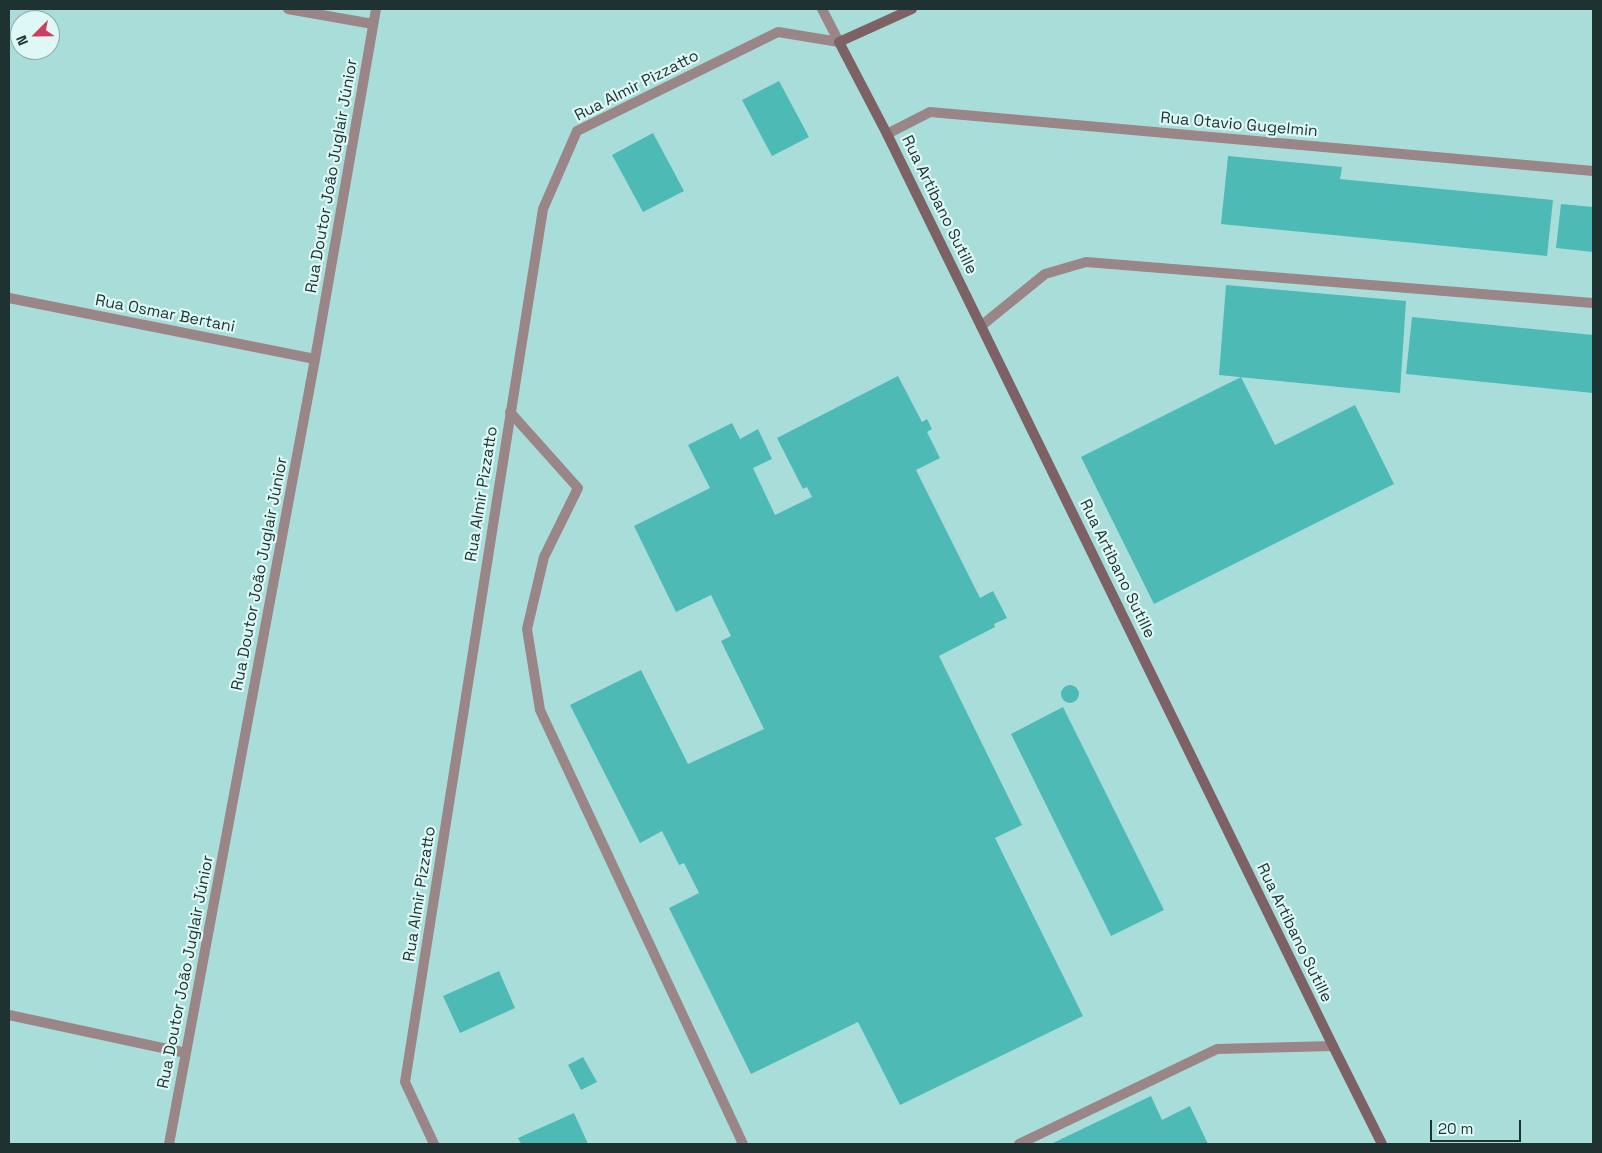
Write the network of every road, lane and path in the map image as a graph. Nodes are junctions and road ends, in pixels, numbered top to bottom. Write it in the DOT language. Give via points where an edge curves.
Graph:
graph roads {
  1 [pos="288,9"];
  2 [pos="376,9"];
  3 [pos="822,9"];
  4 [pos="912,9"];
  5 [pos="373,24"];
  6 [pos="839,42"];
  7 [pos="887,134"];
  8 [pos="1593,171"];
  9 [pos="9,298"];
  10 [pos="1593,303"];
  11 [pos="981,326"];
  12 [pos="315,359"];
  13 [pos="510,412"];
  14 [pos="9,1015"];
  15 [pos="1333,1046"];
  16 [pos="186,1053"];
  17 [pos="169,1144"];
  18 [pos="434,1144"];
  19 [pos="743,1144"];
  20 [pos="1019,1144"];
  21 [pos="1382,1144"];
  1 -- 5 [label="street"];
  2 -- 5 [label="street, Rua Doutor João Juglair Júnior"];
  3 -- 6 [label="street, Rua Artibano Sutille"];
  4 -- 6 [label="main road"];
  5 -- 12 [label="street, Rua Doutor João Juglair Júnior"];
  6 -- 7 [label="main road, Rua Artibano Sutille"];
  6 -- 13 [label="street, Rua Almir Pizzatto" via="778,32 577,131 543,209"];
  7 -- 8 [label="street, Rua Otavio Gugelmin" via="930,112"];
  7 -- 11 [label="main road, Rua Artibano Sutille"];
  9 -- 12 [label="street, Rua Osmar Bertani"];
  10 -- 11 [label="street" via="1086,262 1045,274"];
  11 -- 15 [label="main road, Rua Artibano Sutille"];
  12 -- 16 [label="street, Rua Doutor João Juglair Júnior"];
  13 -- 18 [label="street, Rua Almir Pizzatto" via="405,1082"];
  13 -- 19 [label="street" via="578,488 544,557 527,630 540,710"];
  14 -- 16 [label="street"];
  15 -- 20 [label="street" via="1217,1049"];
  15 -- 21 [label="main road, Rua Artibano Sutille"];
  16 -- 17 [label="street, Rua Doutor João Juglair Júnior"];
}
